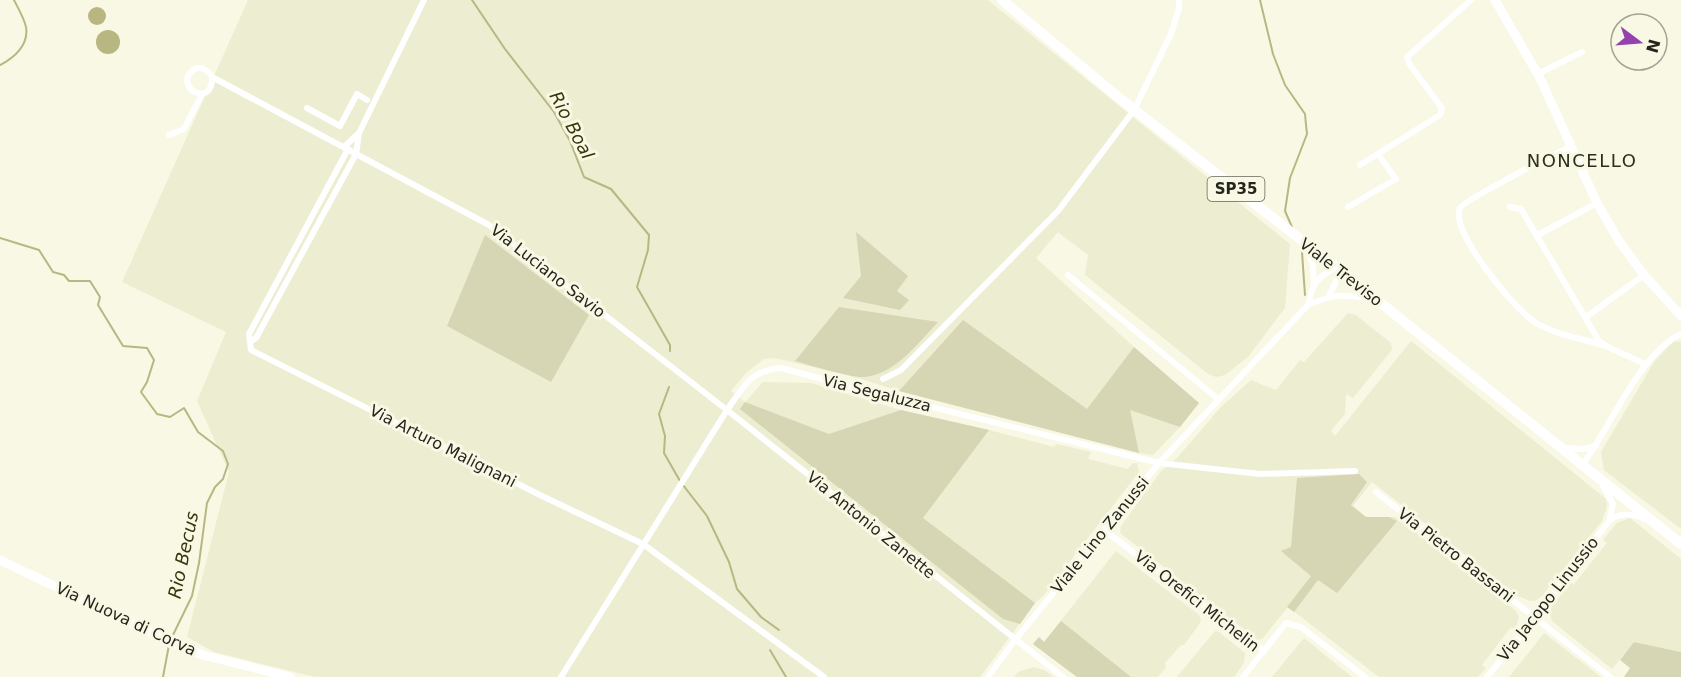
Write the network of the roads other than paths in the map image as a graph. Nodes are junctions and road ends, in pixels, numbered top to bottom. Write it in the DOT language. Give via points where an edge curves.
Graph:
graph roads {
  1 [pos="424,0"];
  2 [pos="1002,0"];
  3 [pos="1179,0"];
  4 [pos="1471,0"];
  5 [pos="1496,0"];
  6 [pos="1582,52"];
  7 [pos="1538,74"];
  8 [pos="212,81"];
  9 [pos="202,94"];
  10 [pos="367,100"];
  11 [pos="307,108"];
  12 [pos="1134,110"];
  13 [pos="359,133"];
  14 [pos="169,135"];
  15 [pos="1572,146"];
  16 [pos="346,148"];
  17 [pos="356,154"];
  18 [pos="1378,154"];
  19 [pos="1360,165"];
  20 [pos="1597,203"];
  21 [pos="1348,207"];
  22 [pos="1510,207"];
  23 [pos="1538,235"];
  24 [pos="1307,245"];
  25 [pos="1339,269"];
  26 [pos="1068,275"];
  27 [pos="1644,275"];
  28 [pos="1314,283"];
  29 [pos="1329,296"];
  30 [pos="1376,299"];
  31 [pos="1309,304"];
  32 [pos="1681,316"];
  33 [pos="1586,317"];
  34 [pos="1681,334"];
  35 [pos="250,342"];
  36 [pos="1606,346"];
  37 [pos="1645,364"];
  38 [pos="883,379"];
  39 [pos="1218,399"];
  40 [pos="727,410"];
  41 [pos="1597,446"];
  42 [pos="1561,448"];
  43 [pos="1159,463"];
  44 [pos="1582,465"];
  45 [pos="1355,471"];
  46 [pos="1598,478"];
  47 [pos="1376,492"];
  48 [pos="1625,500"];
  49 [pos="1613,508"];
  50 [pos="1618,515"];
  51 [pos="1609,521"];
  52 [pos="1654,523"];
  53 [pos="1104,530"];
  54 [pos="643,544"];
  55 [pos="1681,544"];
  56 [pos="0,560"];
  57 [pos="1535,618"];
  58 [pos="1016,640"];
  59 [pos="1264,651"];
  60 [pos="290,677"];
  61 [pos="561,677"];
  62 [pos="824,677"];
  63 [pos="988,677"];
  64 [pos="1063,677"];
  65 [pos="1243,677"];
  66 [pos="1365,677"];
  67 [pos="1487,677"];
  68 [pos="1610,677"];
  1 -- 13 [label="street"];
  2 -- 12 [label="main road, Viale Treviso / SP35"];
  3 -- 12 [label="street" via="1171,34"];
  4 -- 18 [label="street" via="1407,57 1442,108 1440,115"];
  5 -- 7 [label="street"];
  6 -- 7 [label="street"];
  7 -- 15 [label="street"];
  8 -- 9 [label="street"];
  8 -- 9 [label="street, Via Luciano Savio" via="209,72 202,68 191,72 190,89"];
  8 -- 16 [label="street, Via Luciano Savio" via="225,84"];
  9 -- 14 [label="street" via="184,129"];
  10 -- 11 [label="street" via="357,94 340,126"];
  12 -- 24 [label="main road, Viale Treviso / SP35"];
  12 -- 38 [label="street" via="1058,211 901,370"];
  13 -- 16 [label="street"];
  13 -- 17 [label="street"];
  15 -- 20 [label="street"];
  15 -- 36 [label="street" via="1462,205 1459,211 1468,239 1486,270 1521,311 1537,324"];
  16 -- 17 [label="street, Via Luciano Savio"];
  16 -- 35 [label="street" via="249,334"];
  17 -- 35 [label="street" via="256,338"];
  17 -- 40 [label="street, Via Luciano Savio" via="489,225"];
  18 -- 19 [label="street"];
  18 -- 21 [label="street" via="1396,179"];
  20 -- 23 [label="street"];
  20 -- 27 [label="street"];
  22 -- 23 [label="street" via="1521,208"];
  23 -- 33 [label="street"];
  24 -- 25 [label="main road, Viale Treviso / SP35"];
  24 -- 28 [label="street"];
  25 -- 28 [label="street" via="1323,274"];
  25 -- 29 [label="street"];
  25 -- 30 [label="main road, Viale Treviso / SP35"];
  26 -- 39 [label="street"];
  27 -- 32 [label="street"];
  27 -- 33 [label="street"];
  28 -- 31 [label="street"];
  29 -- 30 [label="street, Viale Lino Zanussi"];
  29 -- 31 [label="street, Viale Lino Zanussi"];
  30 -- 42 [label="main road, Viale Treviso / SP35"];
  31 -- 39 [label="street, Viale Lino Zanussi"];
  33 -- 36 [label="street"];
  34 -- 37 [label="street"];
  35 -- 54 [label="street, Via Arturo Malignani" via="251,350"];
  36 -- 37 [label="street"];
  37 -- 41 [label="street"];
  39 -- 43 [label="street, Viale Lino Zanussi"];
  40 -- 43 [label="street, Via Segaluzza" via="752,376 766,369 781,368"];
  40 -- 54 [label="street, Via Segaluzza"];
  40 -- 58 [label="street, Via Antonio Zanette"];
  41 -- 42 [label="street"];
  41 -- 44 [label="street"];
  42 -- 44 [label="main road, Viale Treviso / SP35"];
  43 -- 45 [label="street, Via Segaluzza" via="1260,474"];
  43 -- 53 [label="street, Viale Lino Zanussi"];
  44 -- 46 [label="main road, Viale Treviso / SP35"];
  46 -- 48 [label="main road, Viale Treviso / SP35"];
  46 -- 49 [label="street"];
  47 -- 57 [label="street, Via Pietro Bassani"];
  48 -- 49 [label="street"];
  48 -- 50 [label="street"];
  48 -- 52 [label="main road, Viale Treviso / SP35"];
  49 -- 51 [label="street"];
  50 -- 51 [label="street"];
  50 -- 52 [label="street" via="1630,514"];
  51 -- 57 [label="street, Via Jacopo Linussio"];
  52 -- 55 [label="main road, Viale Treviso / SP35"];
  53 -- 58 [label="street, Viale Lino Zanussi"];
  53 -- 59 [label="street, Via Orefici Michelin"];
  54 -- 61 [label="street, Via Segaluzza"];
  54 -- 62 [label="street"];
  56 -- 60 [label="street, Via Nuova di Corva" via="172,643"];
  57 -- 67 [label="street, Via Jacopo Linussio"];
  57 -- 68 [label="street, Via Pietro Bassani"];
  58 -- 63 [label="street, Viale Lino Zanussi"];
  58 -- 64 [label="street, Via Antonio Zanette"];
  59 -- 65 [label="street, Via Orefici Michelin"];
  59 -- 66 [label="street" via="1286,623 1294,624"];
}
